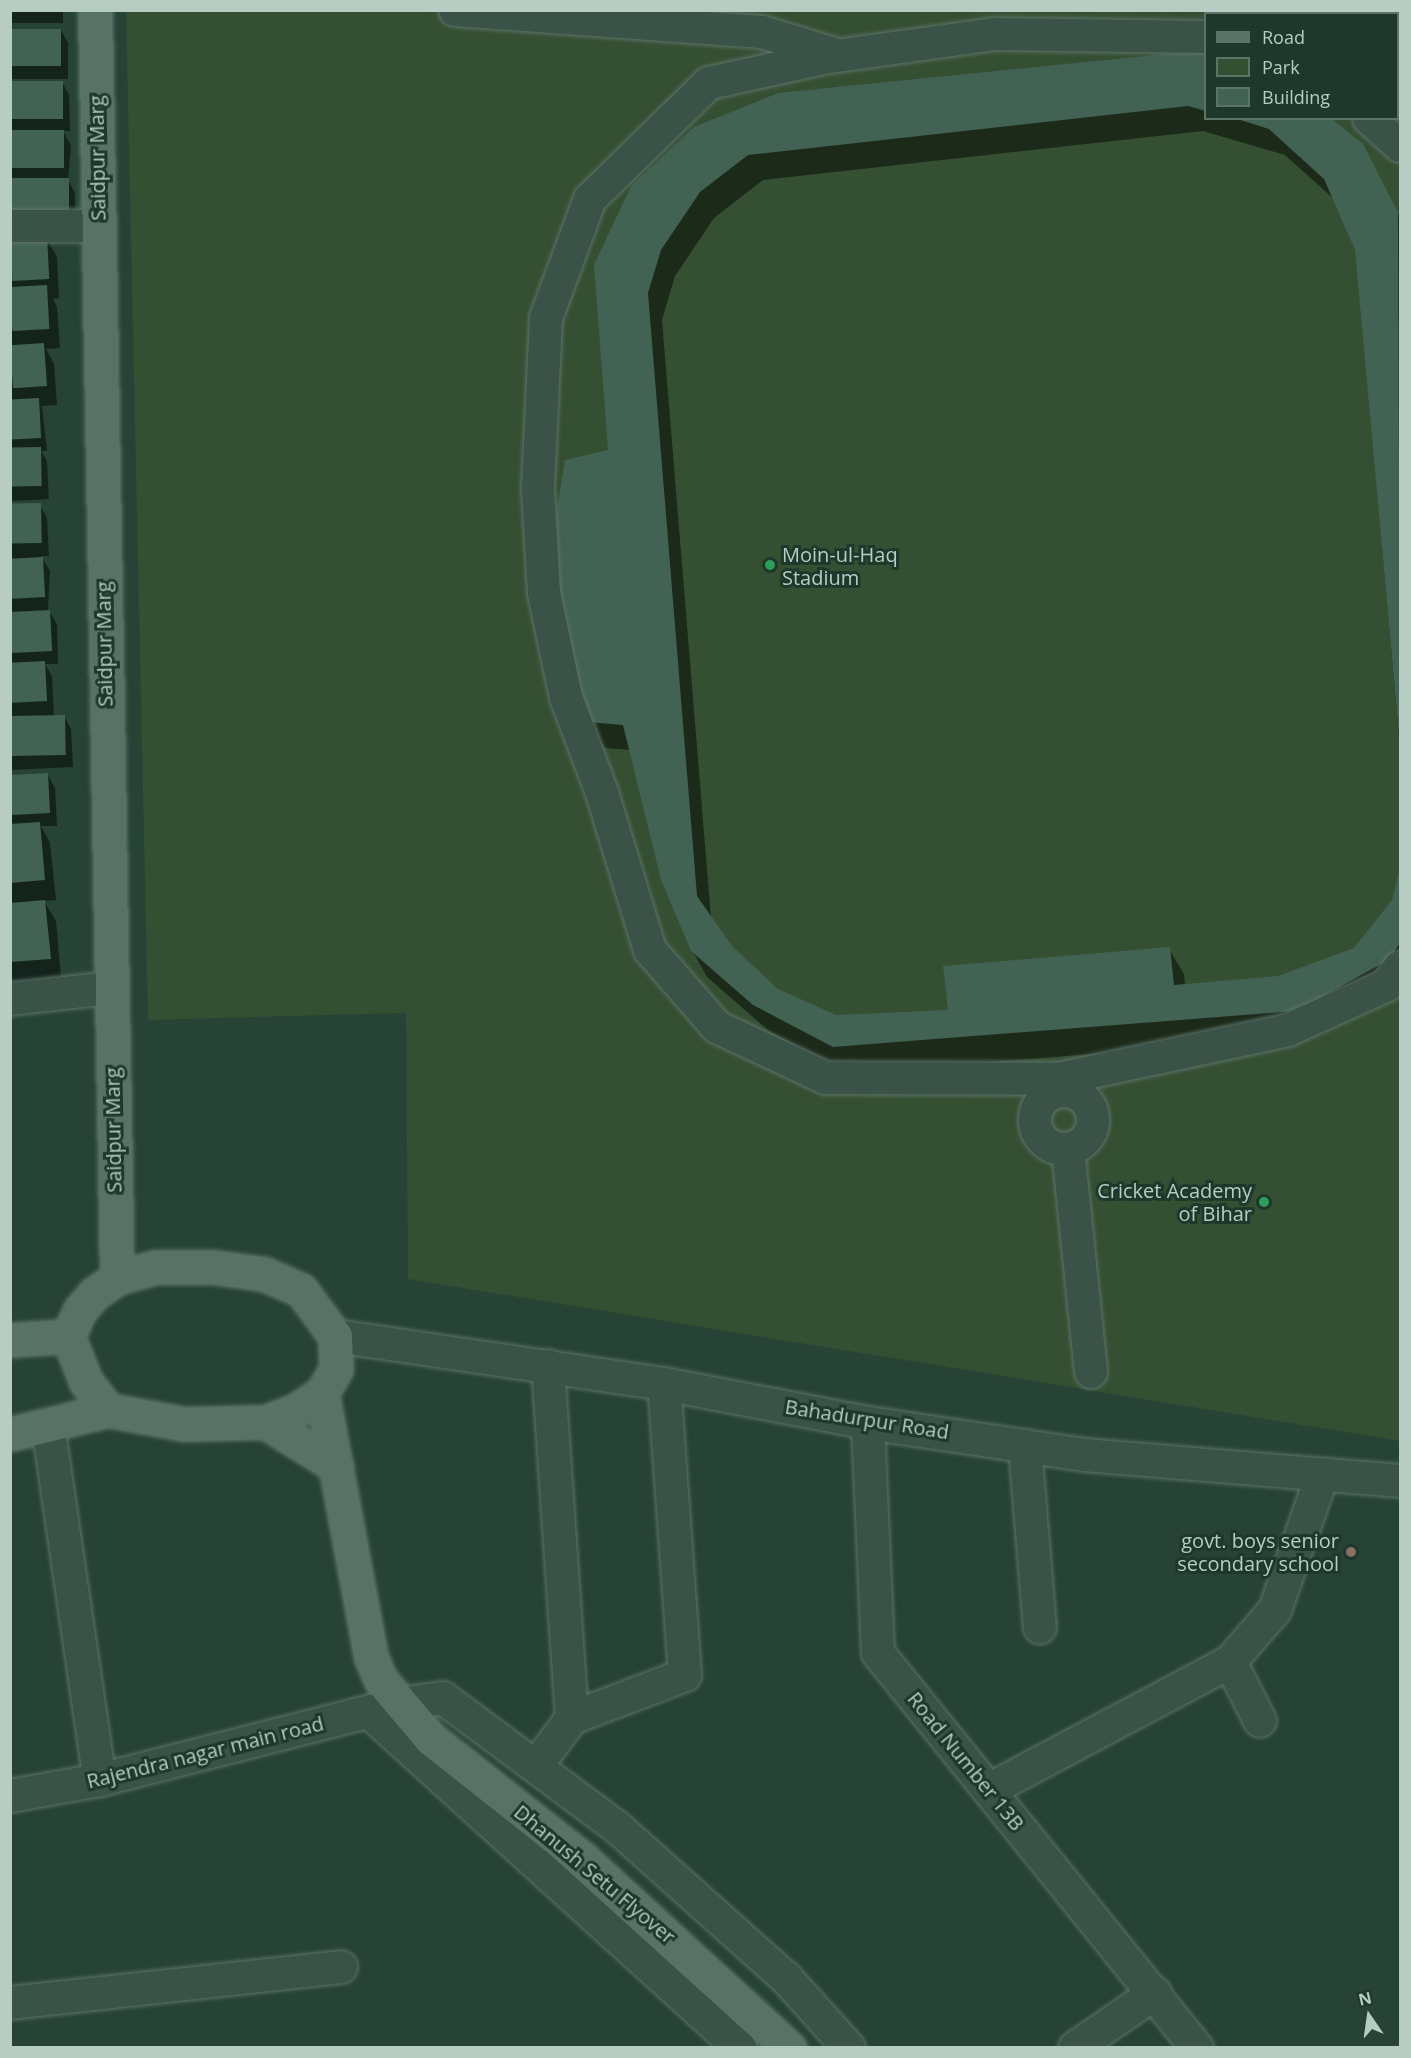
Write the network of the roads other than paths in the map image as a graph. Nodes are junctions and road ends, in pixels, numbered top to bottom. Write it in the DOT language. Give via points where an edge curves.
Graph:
graph roads {
  1 [pos="95,10"];
  2 [pos="455,10"];
  3 [pos="1204,37"];
  4 [pos="840,56"];
  5 [pos="1371,120"];
  6 [pos="1401,146"];
  7 [pos="10,226"];
  8 [pos="98,226"];
  9 [pos="1401,967"];
  10 [pos="110,988"];
  11 [pos="10,999"];
  12 [pos="1059,1085"];
  13 [pos="117,1278"];
  14 [pos="68,1336"];
  15 [pos="335,1336"];
  16 [pos="10,1340"];
  17 [pos="548,1366"];
  18 [pos="1091,1372"];
  19 [pos="664,1384"];
  20 [pos="322,1393"];
  21 [pos="108,1410"];
  22 [pos="265,1422"];
  23 [pos="868,1423"];
  24 [pos="48,1425"];
  25 [pos="10,1434"];
  26 [pos="1025,1446"];
  27 [pos="336,1466"];
  28 [pos="1322,1476"];
  29 [pos="1401,1481"];
  30 [pos="1040,1627"];
  31 [pos="1230,1662"];
  32 [pos="393,1712"];
  33 [pos="572,1718"];
  34 [pos="1260,1721"];
  35 [pos="537,1765"];
  36 [pos="100,1780"];
  37 [pos="989,1790"];
  38 [pos="10,1796"];
  39 [pos="341,1967"];
  40 [pos="1155,1994"];
  41 [pos="10,2003"];
  42 [pos="736,2046"];
  43 [pos="789,2048"];
  44 [pos="849,2048"];
  45 [pos="1075,2048"];
  46 [pos="1197,2048"];
  1 -- 8 [label="main road, Saidpur Marg"];
  2 -- 4 [label="street" via="762,32"];
  3 -- 4 [label="street" via="995,34"];
  4 -- 12 [label="street" via="709,83 590,199 546,318 538,489 546,605 566,697 602,793 650,950 717,1027 826,1078"];
  5 -- 6 [label="street"];
  7 -- 8 [label="street"];
  8 -- 10 [label="main road, Saidpur Marg"];
  9 -- 12 [label="street" via="1387,985 1288,1030"];
  10 -- 11 [label="street"];
  10 -- 13 [label="main road, Saidpur Marg"];
  12 -- 18 [label="street" via="1043,1100 1034,1116 1035,1126 1045,1143 1068,1149"];
  13 -- 14 [label="main road" via="95,1293 80,1310"];
  13 -- 15 [label="main road" via="155,1267 213,1267 264,1274 301,1290"];
  14 -- 16 [label="main road"];
  14 -- 21 [label="main road" via="86,1382"];
  15 -- 17 [label="street, Bahadurpur Road"];
  15 -- 20 [label="main road" via="336,1369"];
  17 -- 19 [label="street, Bahadurpur Road"];
  17 -- 33 [label="street"];
  19 -- 23 [label="street, Bahadurpur Road"];
  19 -- 33 [label="street" via="685,1675"];
  20 -- 22 [label="main road" via="297,1410"];
  20 -- 27 [label="main road, Dhanush Setu Flyover"];
  21 -- 22 [label="main road" via="183,1424"];
  21 -- 24 [label="main road"];
  22 -- 27 [label="main road"];
  23 -- 26 [label="street, Bahadurpur Road" via="951,1432"];
  23 -- 37 [label="street, Road Number 13B" via="878,1653"];
  24 -- 25 [label="main road"];
  24 -- 36 [label="street"];
  26 -- 28 [label="street, Bahadurpur Road"];
  26 -- 30 [label="street"];
  27 -- 32 [label="main road, Dhanush Setu Flyover" via="371,1657"];
  28 -- 29 [label="street, Bahadurpur Road"];
  28 -- 31 [label="street" via="1275,1610"];
  31 -- 34 [label="street"];
  31 -- 37 [label="street"];
  32 -- 35 [label="street, Rajendra nagar main road" via="443,1698"];
  32 -- 36 [label="street, Rajendra nagar main road"];
  32 -- 42 [label="street"];
  32 -- 43 [label="main road, Dhanush Setu Flyover" via="583,1859"];
  33 -- 35 [label="street"];
  35 -- 44 [label="street, Rajendra nagar main road" via="618,1828 786,1978"];
  36 -- 38 [label="street, Rajendra nagar main road"];
  37 -- 40 [label="street, Road Number 13B"];
  39 -- 41 [label="street"];
  40 -- 45 [label="street"];
  40 -- 46 [label="street, Road Number 13B"];
}
